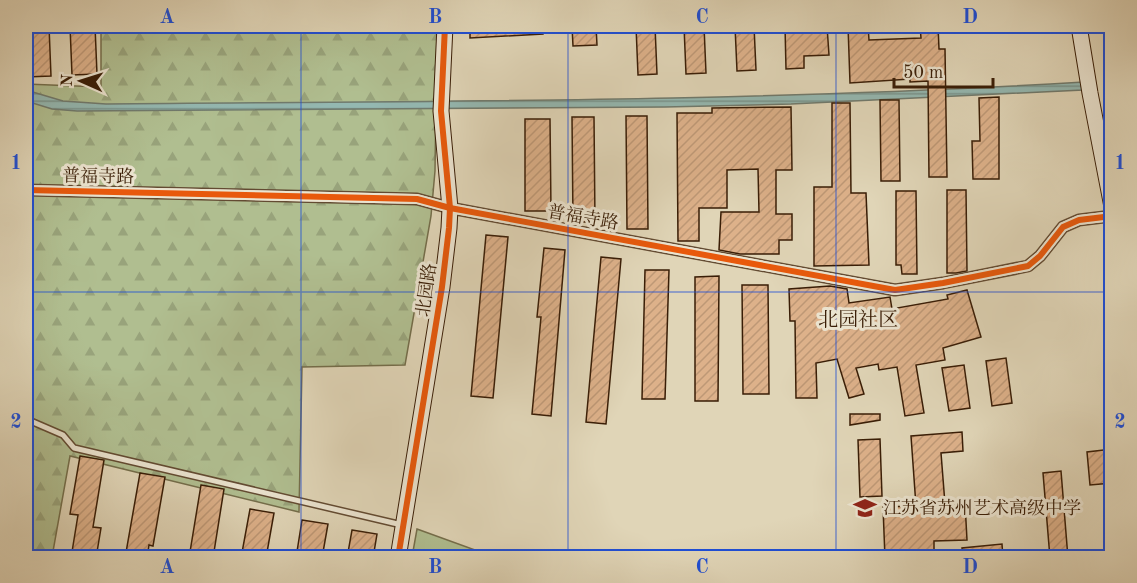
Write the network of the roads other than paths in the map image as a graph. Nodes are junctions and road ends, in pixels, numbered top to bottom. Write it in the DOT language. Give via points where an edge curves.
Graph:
graph roads {
  1 [pos="445,26"];
  2 [pos="1079,26"];
  3 [pos="26,190"];
  4 [pos="1112,207"];
  5 [pos="450,208"];
  6 [pos="1112,216"];
  7 [pos="26,419"];
  8 [pos="403,525"];
  9 [pos="398,558"];
  1 -- 5 [label="street, 北园路" via="441,104"];
  2 -- 4 [label="street"];
  3 -- 5 [label="street, 普福寺路" via="417,199"];
  5 -- 6 [label="street, 普福寺路" via="895,290 1028,266 1063,227 1078,220"];
  5 -- 8 [label="street, 北园路" via="442,287"];
  7 -- 8 [label="lane" via="63,435 74,448"];
  8 -- 9 [label="street, 北园路"];
}
